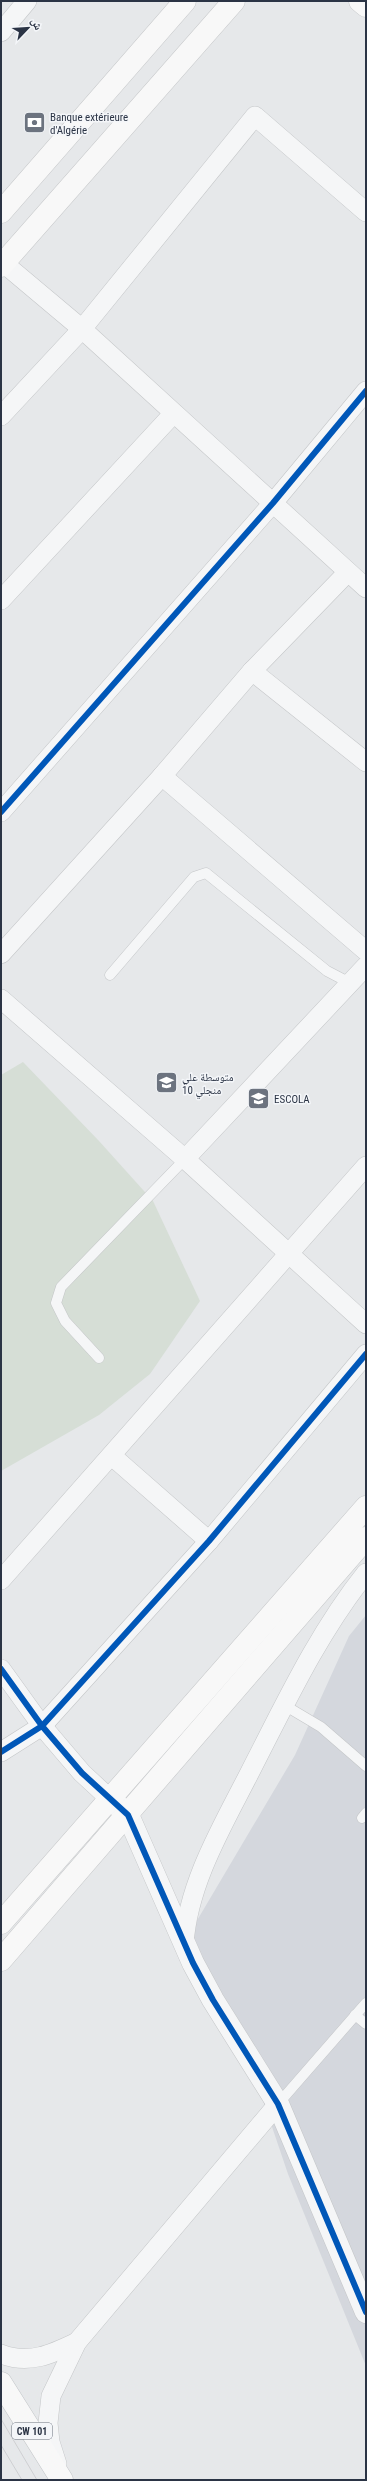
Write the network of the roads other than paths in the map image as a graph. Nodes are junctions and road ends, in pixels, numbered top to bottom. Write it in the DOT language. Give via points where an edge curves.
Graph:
graph roads {
  1 [pos="27,1"];
  2 [pos="184,1"];
  3 [pos="234,1"];
  4 [pos="360,1"];
  5 [pos="366,6"];
  6 [pos="1,32"];
  7 [pos="1,212"];
  8 [pos="366,212"];
  9 [pos="2,263"];
  10 [pos="82,329"];
  11 [pos="366,391"];
  12 [pos="174,414"];
  13 [pos="1,416"];
  14 [pos="274,503"];
  15 [pos="347,573"];
  16 [pos="366,588"];
  17 [pos="1,600"];
  18 [pos="252,671"];
  19 [pos="366,762"];
  20 [pos="162,776"];
  21 [pos="1,812"];
  22 [pos="366,951"];
  23 [pos="1,954"];
  24 [pos="366,966"];
  25 [pos="110,975"];
  26 [pos="350,984"];
  27 [pos="1,999"];
  28 [pos="186,1159"];
  29 [pos="366,1166"];
  30 [pos="290,1252"];
  31 [pos="366,1324"];
  32 [pos="366,1354"];
  33 [pos="99,1358"];
  34 [pos="112,1456"];
  35 [pos="366,1507"];
  36 [pos="366,1538"];
  37 [pos="208,1541"];
  38 [pos="366,1573"];
  39 [pos="1,1580"];
  40 [pos="1,1669"];
  41 [pos="284,1705"];
  42 [pos="42,1726"];
  43 [pos="1,1752"];
  44 [pos="366,1766"];
  45 [pos="109,1798"];
  46 [pos="128,1815"];
  47 [pos="1,1923"];
  48 [pos="184,1944"];
  49 [pos="1,1960"];
  50 [pos="366,2003"];
  51 [pos="355,2015"];
  52 [pos="366,2024"];
  53 [pos="278,2104"];
  54 [pos="366,2312"];
  55 [pos="77,2342"];
  56 [pos="1,2354"];
  57 [pos="1,2382"];
  58 [pos="62,2480"];
  1 -- 6 [label="street"];
  2 -- 7 [label="main road"];
  3 -- 9 [label="main road"];
  4 -- 5 [label="main road"];
  8 -- 10 [label="street" via="255,116"];
  9 -- 10 [label="street"];
  10 -- 12 [label="street"];
  10 -- 13 [label="street"];
  11 -- 14 [label="street"];
  12 -- 14 [label="street"];
  12 -- 17 [label="street"];
  14 -- 15 [label="street"];
  14 -- 21 [label="street"];
  15 -- 16 [label="street"];
  15 -- 18 [label="street"];
  18 -- 19 [label="street"];
  18 -- 20 [label="street"];
  20 -- 22 [label="street"];
  20 -- 23 [label="street"];
  24 -- 26 [label="street"];
  25 -- 26 [label="lane" via="194,877 206,873 327,971"];
  26 -- 28 [label="street"];
  27 -- 28 [label="street"];
  28 -- 30 [label="street"];
  28 -- 33 [label="lane" via="61,1287 56,1303 62,1315"];
  29 -- 30 [label="street"];
  30 -- 31 [label="street"];
  30 -- 34 [label="street"];
  32 -- 37 [label="street"];
  34 -- 37 [label="street"];
  34 -- 39 [label="street"];
  35 -- 45 [label="main road"];
  36 -- 46 [label="main road"];
  37 -- 42 [label="street"];
  38 -- 41 [label="street" via="327,1628"];
  40 -- 42 [label="street"];
  41 -- 44 [label="lane" via="321,1727"];
  41 -- 48 [label="street" via="216,1839 190,1908"];
  42 -- 43 [label="street"];
  42 -- 45 [label="street" via="82,1773"];
  45 -- 46 [label="street"];
  45 -- 47 [label="main road"];
  46 -- 48 [label="street"];
  46 -- 49 [label="main road"];
  48 -- 53 [label="street" via="213,2000"];
  50 -- 51 [label="lane"];
  51 -- 52 [label="lane"];
  51 -- 53 [label="lane"];
  53 -- 54 [label="street"];
  53 -- 55 [label="street"];
  55 -- 56 [label="street" via="47,2356 26,2359"];
  55 -- 58 [label="street" via="51,2396 48,2423 50,2442"];
  57 -- 58 [label="main road, CW 101"];
}
